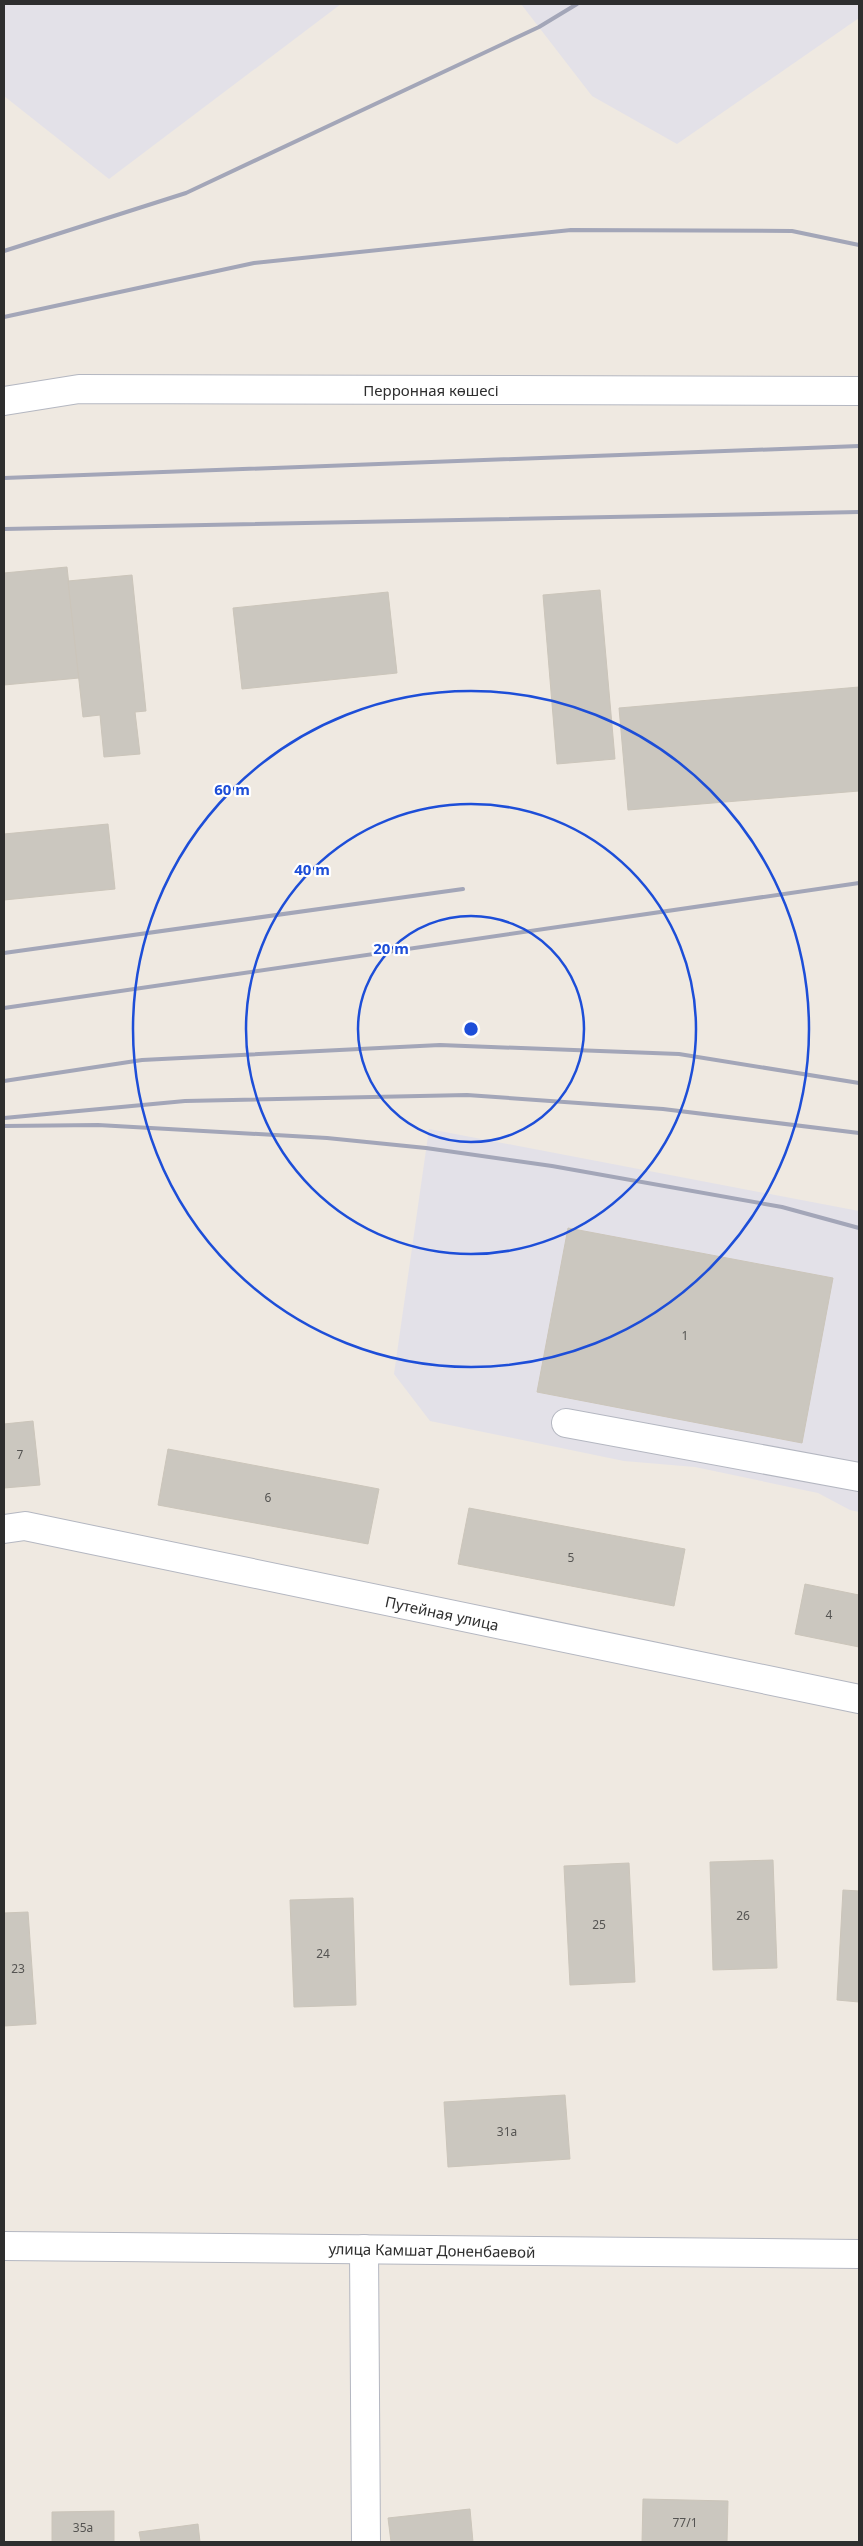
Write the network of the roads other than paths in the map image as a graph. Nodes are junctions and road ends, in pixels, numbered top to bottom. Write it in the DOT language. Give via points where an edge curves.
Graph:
graph roads {
  1 [pos="859,390"];
  2 [pos="4,401"];
  3 [pos="566,1423"];
  4 [pos="859,1477"];
  5 [pos="14,1528"];
  6 [pos="859,1700"];
  7 [pos="4,2246"];
  8 [pos="364,2249"];
  9 [pos="859,2254"];
  10 [pos="366,2542"];
  1 -- 2 [label="street, Перронная көшесі" via="79,390"];
  3 -- 4 [label="street"];
  5 -- 6 [label="street, Путейная улица"];
  7 -- 8 [label="street, улица Камшат Доненбаевой"];
  8 -- 9 [label="street, улица Камшат Доненбаевой"];
  8 -- 10 [label="street"];
}
